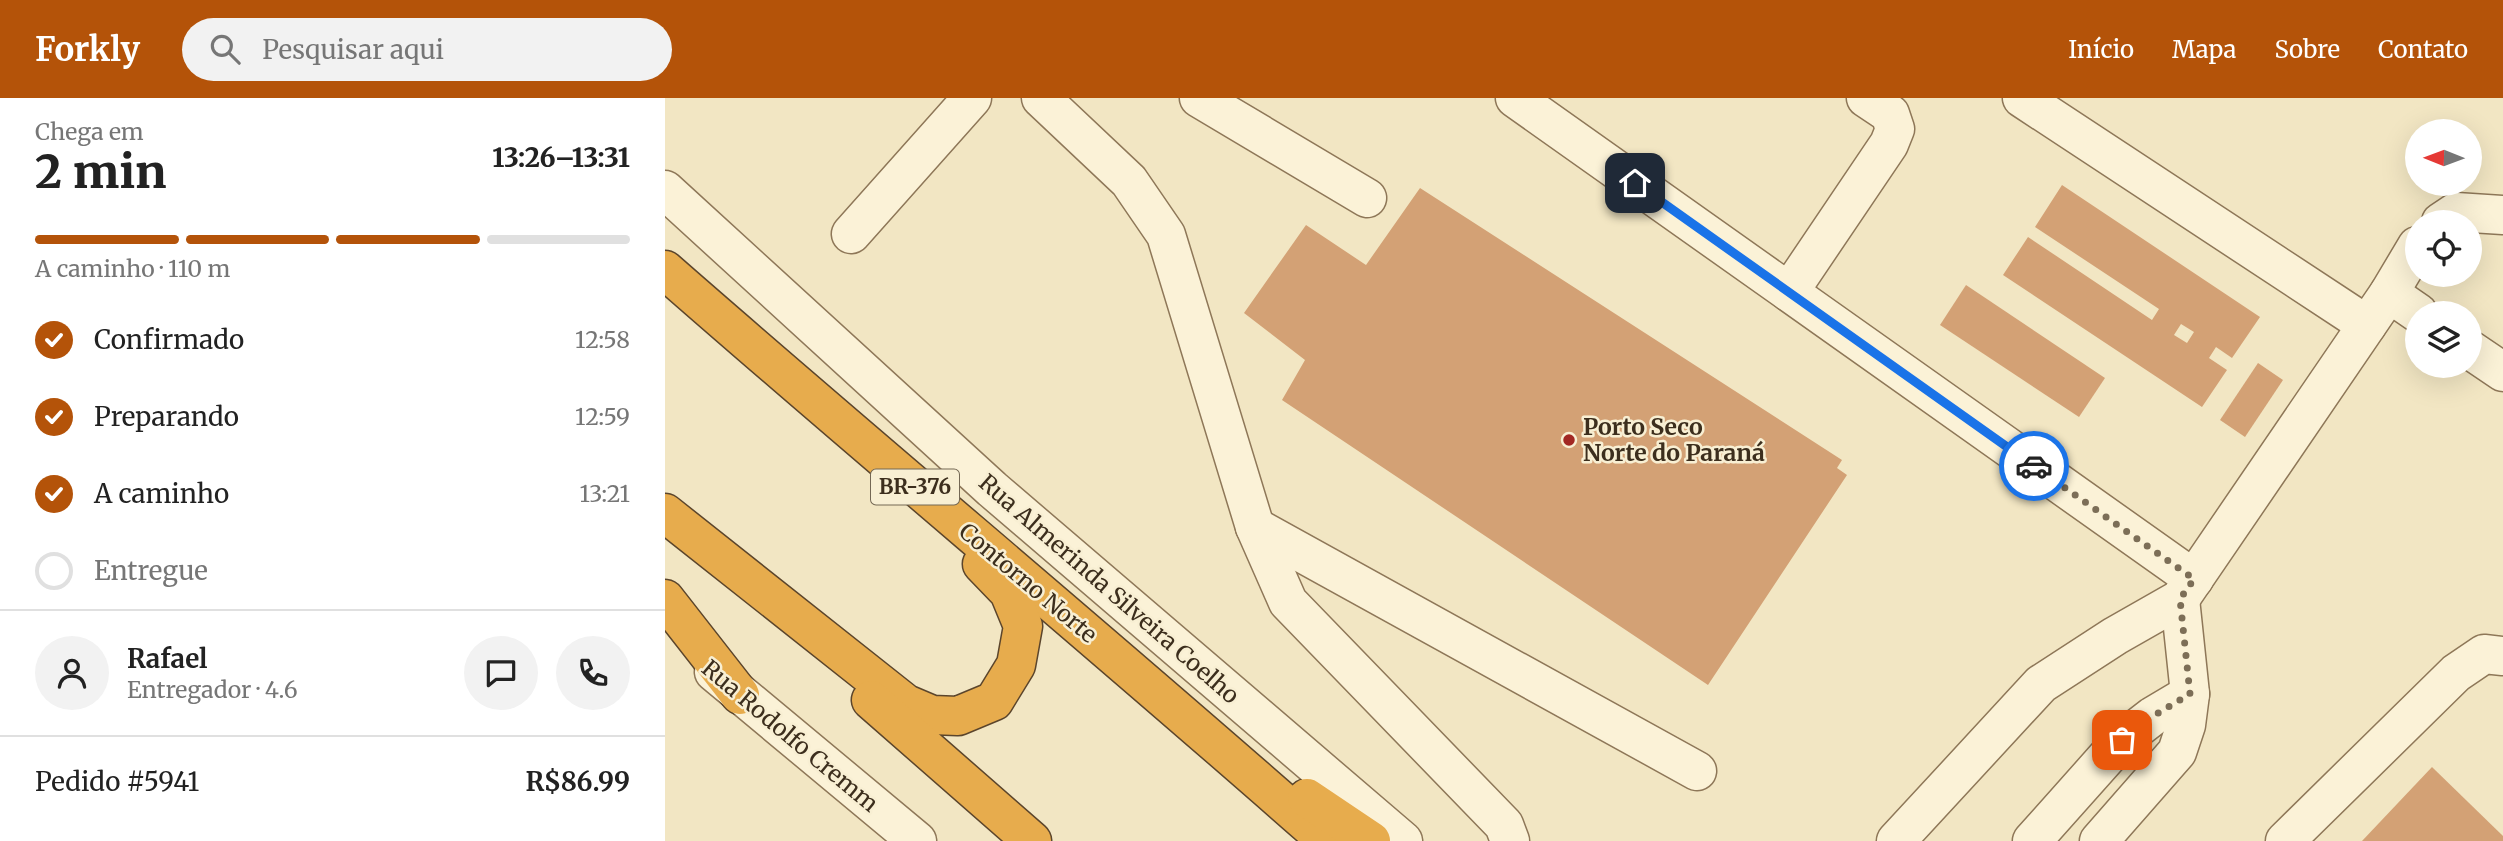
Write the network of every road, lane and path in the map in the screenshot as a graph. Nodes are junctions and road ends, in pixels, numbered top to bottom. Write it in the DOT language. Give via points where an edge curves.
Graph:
graph roads {
  1 [pos="972,98"];
  2 [pos="1041,98"];
  3 [pos="1199,98"];
  4 [pos="1515,98"];
  5 [pos="1866,98"];
  6 [pos="2022,98"];
  7 [pos="665,190"];
  8 [pos="1367,198"];
  9 [pos="2482,214"];
  10 [pos="2503,215"];
  11 [pos="851,233"];
  12 [pos="665,270"];
  13 [pos="1789,292"];
  14 [pos="2404,303"];
  15 [pos="2367,326"];
  16 [pos="2482,358"];
  17 [pos="2503,372"];
  18 [pos="871,450"];
  19 [pos="665,515"];
  20 [pos="1255,527"];
  21 [pos="2187,589"];
  22 [pos="665,598"];
  23 [pos="665,628"];
  24 [pos="2503,656"];
  25 [pos="2190,694"];
  26 [pos="740,695"];
  27 [pos="1168,700"];
  28 [pos="1697,771"];
  29 [pos="917,841"];
  30 [pos="1032,841"];
  31 [pos="1327,841"];
  32 [pos="1371,841"];
  33 [pos="1403,841"];
  34 [pos="1510,841"];
  35 [pos="1896,841"];
  36 [pos="2032,841"];
  37 [pos="2099,841"];
  38 [pos="2285,841"];
  1 -- 11 [label="street"];
  2 -- 20 [label="street" via="1129,181 1166,235"];
  3 -- 8 [label="street"];
  4 -- 13 [label="street"];
  5 -- 13 [label="street" via="1890,114 1895,129"];
  6 -- 15 [label="street"];
  7 -- 33 [label="street, Rua Almerinda Silveira Coelho" via="992,489"];
  9 -- 10 [label="street"];
  12 -- 18 [label="highway, Contorno Norte / BR-376"];
  13 -- 21 [label="street"];
  14 -- 15 [label="street"];
  15 -- 21 [label="street"];
  16 -- 17 [label="street"];
  18 -- 19 [label="highway" via="1009,592 1023,626 1016,665 994,702 958,716 932,715 906,704"];
  18 -- 27 [label="highway, Contorno Norte / BR-376"];
  19 -- 30 [label="highway"];
  20 -- 28 [label="street"];
  20 -- 34 [label="street" via="1288,602 1504,825"];
  21 -- 25 [label="street"];
  21 -- 35 [label="street" via="2041,684"];
  22 -- 26 [label="highway"];
  23 -- 26 [label="street, Rua Rodolfo Cremm"];
  24 -- 38 [label="street" via="2484,654 2456,673"];
  25 -- 36 [label="street" via="2122,740"];
  25 -- 37 [label="street" via="2177,752"];
  26 -- 29 [label="street, Rua Rodolfo Cremm"];
  27 -- 31 [label="highway, Contorno Norte / BR-376"];
  27 -- 32 [label="highway"];
}
